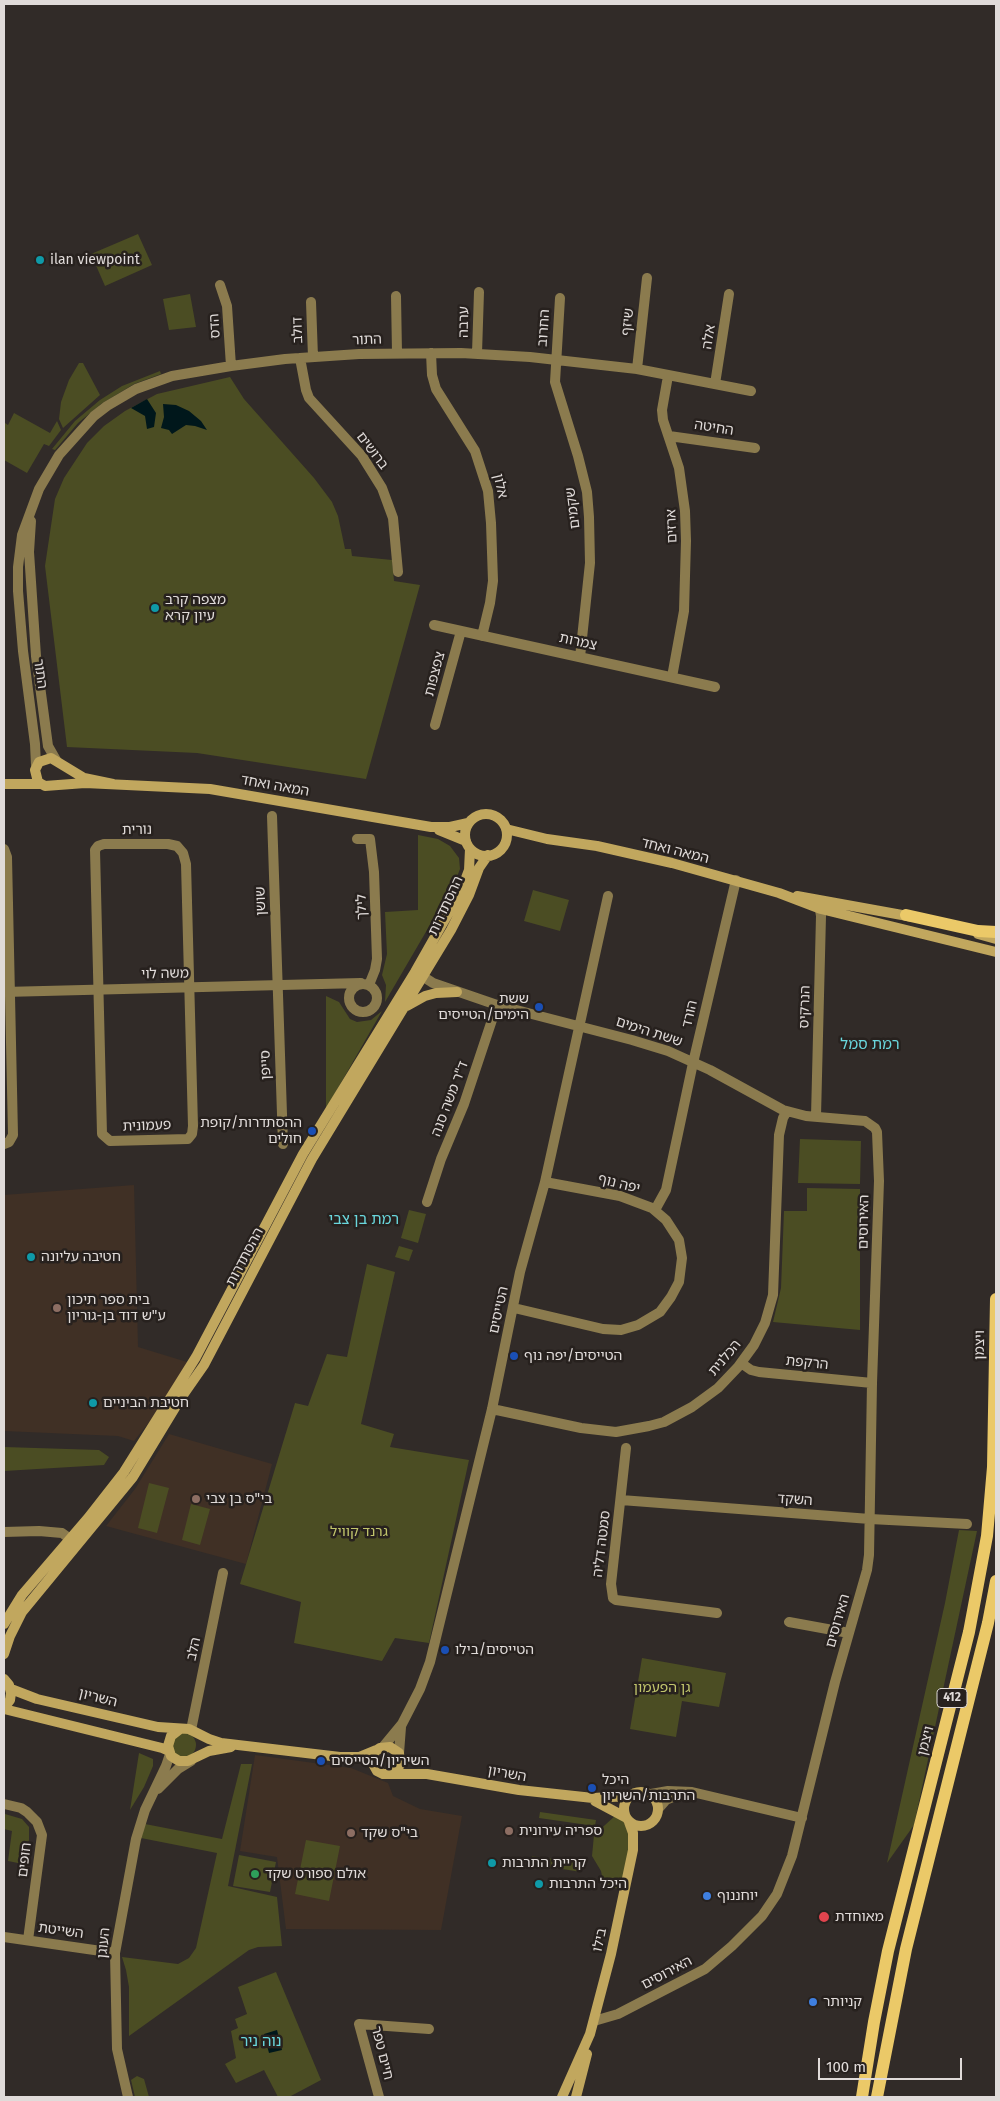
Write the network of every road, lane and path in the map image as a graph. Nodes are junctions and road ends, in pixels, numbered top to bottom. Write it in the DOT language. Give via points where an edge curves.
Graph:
graph roads {
  1 [pos="647,278"];
  2 [pos="220,285"];
  3 [pos="479,292"];
  4 [pos="729,294"];
  5 [pos="396,296"];
  6 [pos="560,298"];
  7 [pos="311,302"];
  8 [pos="397,353"];
  9 [pos="431,353"];
  10 [pos="477,353"];
  11 [pos="313,357"];
  12 [pos="300,358"];
  13 [pos="555,360"];
  14 [pos="231,366"];
  15 [pos="637,369"];
  16 [pos="668,376"];
  17 [pos="715,384"];
  18 [pos="751,392"];
  19 [pos="669,436"];
  20 [pos="755,448"];
  21 [pos="35,498"];
  22 [pos="398,572"];
  23 [pos="434,625"];
  24 [pos="461,631"];
  25 [pos="482,636"];
  26 [pos="580,657"];
  27 [pos="672,677"];
  28 [pos="715,687"];
  29 [pos="435,725"];
  30 [pos="58,762"];
  31 [pos="35,768"];
  32 [pos="4,784"];
  33 [pos="40,784"];
  34 [pos="113,784"];
  35 [pos="55,786"];
  36 [pos="272,816"];
  37 [pos="468,823"];
  38 [pos="431,827"];
  39 [pos="506,829"];
  40 [pos="534,835"];
  41 [pos="357,839"];
  42 [pos="504,844"];
  43 [pos="468,845"];
  44 [pos="4,849"];
  45 [pos="488,856"];
  46 [pos="736,880"];
  47 [pos="608,896"];
  48 [pos="820,904"];
  49 [pos="906,915"];
  50 [pos="996,932"];
  51 [pos="996,940"];
  52 [pos="996,952"];
  53 [pos="420,975"];
  54 [pos="365,984"];
  55 [pos="277,985"];
  56 [pos="326,985"];
  57 [pos="190,988"];
  58 [pos="99,989"];
  59 [pos="7,992"];
  60 [pos="457,992"];
  61 [pos="350,1004"];
  62 [pos="497,1005"];
  63 [pos="406,1007"];
  64 [pos="579,1026"];
  65 [pos="693,1062"];
  66 [pos="786,1111"];
  67 [pos="816,1116"];
  68 [pos="870,1123"];
  69 [pos="4,1144"];
  70 [pos="283,1144"];
  71 [pos="545,1182"];
  72 [pos="427,1202"];
  73 [pos="655,1210"];
  74 [pos="996,1299"];
  75 [pos="514,1308"];
  76 [pos="741,1363"];
  77 [pos="872,1384"];
  78 [pos="492,1409"];
  79 [pos="626,1448"];
  80 [pos="621,1500"];
  81 [pos="870,1519"];
  82 [pos="967,1524"];
  83 [pos="4,1532"];
  84 [pos="74,1542"];
  85 [pos="223,1573"];
  86 [pos="996,1581"];
  87 [pos="717,1613"];
  88 [pos="789,1622"];
  89 [pos="4,1624"];
  90 [pos="849,1633"];
  91 [pos="4,1654"];
  92 [pos="4,1679"];
  93 [pos="11,1690"];
  94 [pos="4,1708"];
  95 [pos="402,1724"];
  96 [pos="180,1729"];
  97 [pos="193,1732"];
  98 [pos="244,1745"];
  99 [pos="379,1749"];
  100 [pos="169,1752"];
  101 [pos="400,1756"];
  102 [pos="340,1757"];
  103 [pos="193,1759"];
  104 [pos="375,1769"];
  105 [pos="393,1773"];
  106 [pos="427,1774"];
  107 [pos="692,1792"];
  108 [pos="651,1794"];
  109 [pos="152,1795"];
  110 [pos="629,1796"];
  111 [pos="582,1797"];
  112 [pos="4,1804"];
  113 [pos="659,1808"];
  114 [pos="802,1818"];
  115 [pos="627,1819"];
  116 [pos="647,1825"];
  117 [pos="633,1850"];
  118 [pos="4,1937"];
  119 [pos="28,1940"];
  120 [pos="115,1953"];
  121 [pos="594,2021"];
  122 [pos="429,2029"];
  123 [pos="590,2034"];
  124 [pos="862,2095"];
  125 [pos="128,2097"];
  126 [pos="379,2097"];
  127 [pos="562,2097"];
  128 [pos="576,2097"];
  129 [pos="877,2097"];
  1 -- 15 [label="street, שיזף"];
  2 -- 14 [label="street, הדס" via="227,306"];
  3 -- 10 [label="street, ערבה"];
  4 -- 17 [label="street, אלה"];
  5 -- 8 [label="street"];
  6 -- 13 [label="street, החרוב"];
  7 -- 11 [label="street, דולב"];
  8 -- 9 [label="street, התור"];
  8 -- 11 [label="street, התור"];
  9 -- 10 [label="street, התור"];
  9 -- 25 [label="street, אלון" via="436,389 475,451 488,491 493,581"];
  10 -- 13 [label="street, התור"];
  11 -- 12 [label="street, התור"];
  12 -- 14 [label="street, התור"];
  12 -- 22 [label="street, ברושים" via="310,398 358,451 382,488 393,518"];
  13 -- 15 [label="street, התור"];
  13 -- 26 [label="street, שקמים" via="556,391 578,456 588,503 590,563"];
  14 -- 21 [label="street, התור" via="172,376 136,389 107,406 59,455"];
  15 -- 16 [label="street, התור"];
  16 -- 17 [label="street, התור"];
  16 -- 19 [label="street, ארזים" via="662,410"];
  17 -- 18 [label="street, התור"];
  19 -- 20 [label="street, החיטה"];
  19 -- 27 [label="street, ארזים" via="683,491 686,541 684,611"];
  21 -- 30 [label="street, התור" via="29,552 36,656 48,746"];
  21 -- 31 [label="street, התור" via="22,535 18,567"];
  23 -- 24 [label="street, צמרות"];
  24 -- 25 [label="street, צמרות"];
  24 -- 29 [label="street, צפצפות"];
  25 -- 26 [label="street, צמרות"];
  26 -- 27 [label="street, צמרות"];
  27 -- 28 [label="street, צמרות"];
  30 -- 31 [label="street" via="43,759"];
  30 -- 34 [label="street, המאה ואחד" via="84,778"];
  30 -- 35 [label="street" via="63,776"];
  31 -- 32 [label="street" via="15,782"];
  31 -- 33 [label="street" via="35,778"];
  32 -- 33 [label="street"];
  33 -- 35 [label="street"];
  34 -- 35 [label="street, המאה ואחד"];
  34 -- 38 [label="street, המאה ואחד" via="210,789"];
  36 -- 55 [label="street, שושן"];
  37 -- 38 [label="street, המאה ואחד"];
  37 -- 39 [label="street" via="476,816 487,814 499,818"];
  37 -- 43 [label="street" via="465,835"];
  38 -- 43 [label="street, המאה ואחד"];
  39 -- 40 [label="street, המאה ואחד"];
  39 -- 42 [label="street"];
  40 -- 42 [label="street, המאה ואחד"];
  40 -- 46 [label="street, המאה ואחד" via="598,846"];
  41 -- 54 [label="street, לילך" via="370,839 374,872 377,959 375,970"];
  42 -- 45 [label="street"];
  43 -- 45 [label="street" via="475,853"];
  43 -- 53 [label="street, ההסתדרות" via="469,870 462,891"];
  44 -- 59 [label="street" via="7,857"];
  45 -- 53 [label="street, ההסתדרות" via="479,868 452,930"];
  46 -- 48 [label="street, המאה ואחד"];
  46 -- 65 [label="street, הורד"];
  47 -- 64 [label="street, הטייסים"];
  48 -- 49 [label="street, המאה ואחד"];
  48 -- 52 [label="street, המאה ואחד"];
  48 -- 67 [label="street, הנרקיס"];
  49 -- 50 [label="main road"];
  49 -- 51 [label="street, המאה ואחד"];
  53 -- 60 [label="street, ששת הימים"];
  53 -- 63 [label="street, ההסתדרות"];
  53 -- 84 [label="street, ההסתדרות" via="303,1154 196,1357 124,1472"];
  54 -- 56 [label="street, משה לוי"];
  54 -- 61 [label="street" via="352,987"];
  54 -- 61 [label="street" via="376,992 374,1005 364,1012 357,1011"];
  55 -- 56 [label="street, משה לוי"];
  55 -- 57 [label="street, משה לוי"];
  55 -- 70 [label="street, סייפן"];
  56 -- 61 [label="street" via="345,995"];
  57 -- 58 [label="street, משה לוי"];
  57 -- 58 [label="street, נורית" via="183,853 177,846 168,844 104,844 95,850"];
  57 -- 58 [label="street, פעמונית" via="192,1134 188,1139 110,1141 102,1134"];
  58 -- 59 [label="street, משה לוי"];
  59 -- 69 [label="street" via="13,1136"];
  60 -- 62 [label="street, ששת הימים"];
  60 -- 63 [label="street" via="425,996"];
  62 -- 64 [label="street, ששת הימים"];
  62 -- 72 [label="street, ד\"ר משה סנה"];
  63 -- 84 [label="street, ההסתדרות" via="312,1159 204,1366 133,1478"];
  64 -- 65 [label="street, ששת הימים" via="655,1046"];
  64 -- 71 [label="street, הטייסים"];
  65 -- 66 [label="street, ששת הימים"];
  65 -- 73 [label="street, הורד" via="666,1190"];
  66 -- 67 [label="street, ששת הימים"];
  66 -- 76 [label="street, הכלנית" via="780,1135 773,1295 760,1333"];
  67 -- 68 [label="street, ששת הימים"];
  68 -- 77 [label="street, האירוסים" via="877,1132 879,1181"];
  71 -- 73 [label="street, יפה נוף" via="620,1196"];
  71 -- 75 [label="street, הטייסים" via="529,1234"];
  73 -- 75 [label="street, יפה נוף" via="666,1220 678,1240 682,1268 676,1290 653,1317 629,1328 608,1329"];
  74 -- 124 [label="main road, ויצמן / 412" via="993,1467 987,1536 966,1642 888,1952"];
  75 -- 78 [label="street, הטייסים"];
  76 -- 77 [label="street, הרקפת" via="759,1372"];
  76 -- 78 [label="street, הכלנית" via="718,1388 692,1407 664,1422 633,1430 594,1430"];
  77 -- 81 [label="street, האירוסים"];
  78 -- 95 [label="street, הטייסים" via="430,1662"];
  79 -- 80 [label="street, סמטה דליה"];
  80 -- 81 [label="street, השקד"];
  80 -- 87 [label="street, סמטה דליה" via="611,1584 613,1598"];
  81 -- 82 [label="street, השקד"];
  81 -- 90 [label="street, האירוסים" via="867,1570"];
  83 -- 84 [label="street" via="62,1533"];
  84 -- 89 [label="street, ההסתדרות" via="22,1595"];
  84 -- 91 [label="street, ההסתדרות" via="22,1612"];
  85 -- 97 [label="street, הלב"];
  86 -- 129 [label="main road, 412" via="906,1949"];
  88 -- 90 [label="street"];
  90 -- 114 [label="street, האירוסים"];
  92 -- 93 [label="street"];
  93 -- 94 [label="street" via="10,1700"];
  93 -- 96 [label="street, השריון" via="158,1727"];
  94 -- 100 [label="street"];
  95 -- 99 [label="street, הטייסים"];
  95 -- 101 [label="street, הטייסים"];
  96 -- 97 [label="street"];
  96 -- 100 [label="street" via="169,1738"];
  97 -- 98 [label="street" via="221,1742"];
  97 -- 103 [label="street" via="201,1746"];
  98 -- 102 [label="street"];
  98 -- 103 [label="street" via="209,1751"];
  99 -- 101 [label="street" via="393,1748"];
  99 -- 102 [label="street" via="358,1756"];
  99 -- 104 [label="street" via="372,1760"];
  100 -- 103 [label="street" via="177,1760"];
  100 -- 109 [label="street, העוגן"];
  101 -- 105 [label="street" via="399,1767"];
  101 -- 106 [label="street, השריון" via="408,1766"];
  102 -- 104 [label="street"];
  103 -- 109 [label="street, העוגן"];
  104 -- 105 [label="street" via="383,1774"];
  105 -- 106 [label="street, השריון"];
  106 -- 111 [label="street, השריון"];
  107 -- 108 [label="street"];
  107 -- 113 [label="street" via="674,1796"];
  107 -- 114 [label="street"];
  108 -- 110 [label="street" via="641,1791"];
  108 -- 113 [label="street"];
  109 -- 120 [label="street, העוגן" via="136,1839"];
  110 -- 111 [label="street, השריון" via="610,1799"];
  110 -- 115 [label="street" via="623,1808"];
  111 -- 115 [label="street, השריון" via="609,1806"];
  112 -- 119 [label="street, חופים" via="27,1812 37,1822 42,1835"];
  113 -- 116 [label="street" via="655,1819"];
  114 -- 121 [label="street, האירוסים" via="780,1889 762,1916 746,1932 705,1968 687,1979 618,2014"];
  115 -- 116 [label="street" via="637,1826"];
  115 -- 117 [label="street, בילו"];
  116 -- 117 [label="street, בילו"];
  117 -- 121 [label="street, בילו" via="612,1954"];
  118 -- 119 [label="street, השייטת"];
  119 -- 120 [label="street, השייטת"];
  120 -- 125 [label="street, העוגן" via="117,2050"];
  121 -- 123 [label="street, בילו"];
  122 -- 126 [label="street, חיים טפר" via="358,2024"];
  123 -- 127 [label="street, בילו"];
  123 -- 128 [label="street, בילו"];
}
